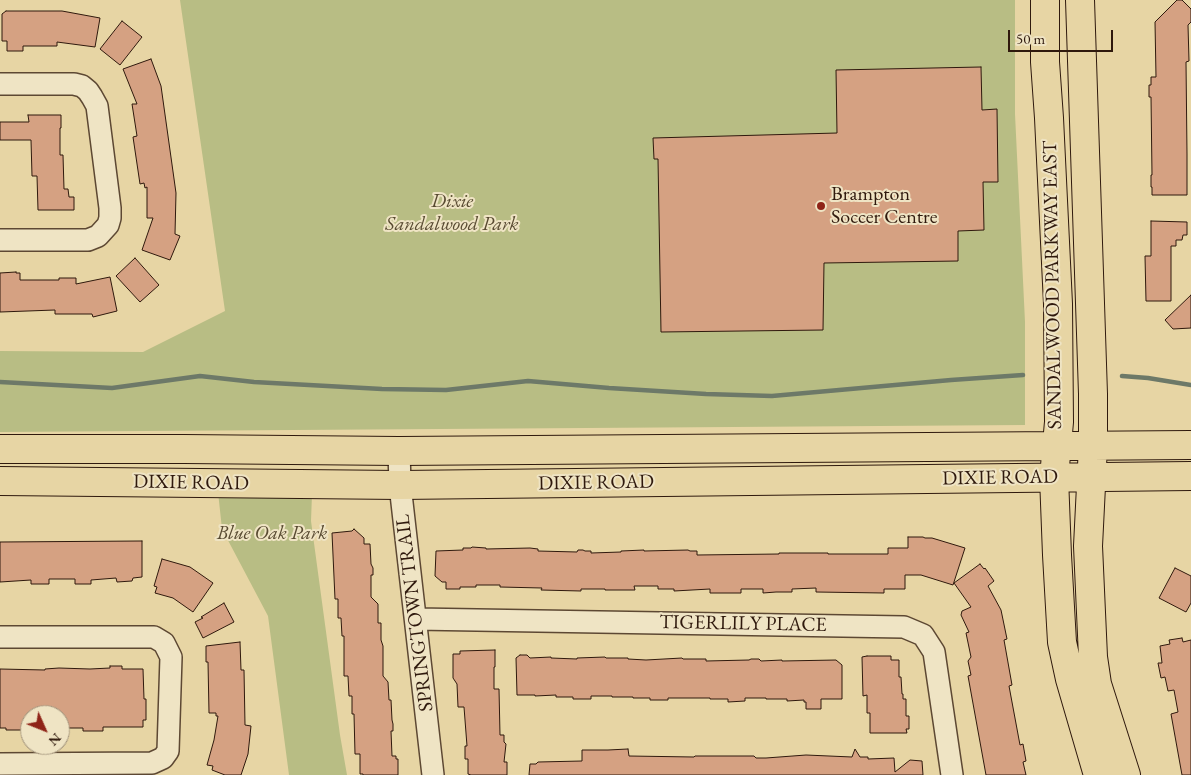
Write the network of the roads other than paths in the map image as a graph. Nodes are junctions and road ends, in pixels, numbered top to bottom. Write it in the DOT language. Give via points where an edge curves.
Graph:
graph roads {
  1 [pos="1045,0"];
  2 [pos="1080,0"];
  3 [pos="0,84"];
  4 [pos="0,240"];
  5 [pos="1191,445"];
  6 [pos="1056,446"];
  7 [pos="1093,446"];
  8 [pos="0,449"];
  9 [pos="400,452"];
  10 [pos="1091,476"];
  11 [pos="1191,476"];
  12 [pos="1054,477"];
  13 [pos="0,481"];
  14 [pos="400,485"];
  15 [pos="416,619"];
  16 [pos="0,637"];
  17 [pos="0,764"];
  18 [pos="434,775"];
  19 [pos="952,775"];
  20 [pos="1098,775"];
  21 [pos="1126,775"];
  1 -- 6 [label="main road, SANDALWOOD PARKWAY EAST" via="1045,62 1058,304 1059,422"];
  2 -- 7 [label="main road, SANDALWOOD PARKWAY EAST"];
  3 -- 4 [label="street" via="74,84 88,91 97,106 110,208 108,225 98,236 88,240"];
  5 -- 7 [label="main road, DIXIE ROAD"];
  6 -- 7 [label="main road, DIXIE ROAD"];
  6 -- 9 [label="main road, DIXIE ROAD"];
  6 -- 12 [label="main road, SANDALWOOD PARKWAY EAST"];
  7 -- 10 [label="main road, SANDALWOOD PARKWAY EAST"];
  8 -- 9 [label="main road, DIXIE ROAD"];
  9 -- 14 [label="street, SPRINGTOWN TRAIL"];
  10 -- 11 [label="main road, DIXIE ROAD"];
  10 -- 12 [label="main road, DIXIE ROAD"];
  10 -- 21 [label="main road, SANDALWOOD PARKWAY EAST" via="1088,546 1093,657 1097,684"];
  12 -- 14 [label="main road, DIXIE ROAD"];
  12 -- 20 [label="main road, SANDALWOOD PARKWAY EAST" via="1062,642"];
  13 -- 14 [label="main road, DIXIE ROAD"];
  14 -- 15 [label="street, SPRINGTOWN TRAIL"];
  15 -- 18 [label="street, SPRINGTOWN TRAIL"];
  15 -- 19 [label="street, TIGERLILY PLACE" via="904,627 923,635 934,652"];
  16 -- 17 [label="street" via="154,637 164,643 171,657 168,751 163,758 152,763"];
}
